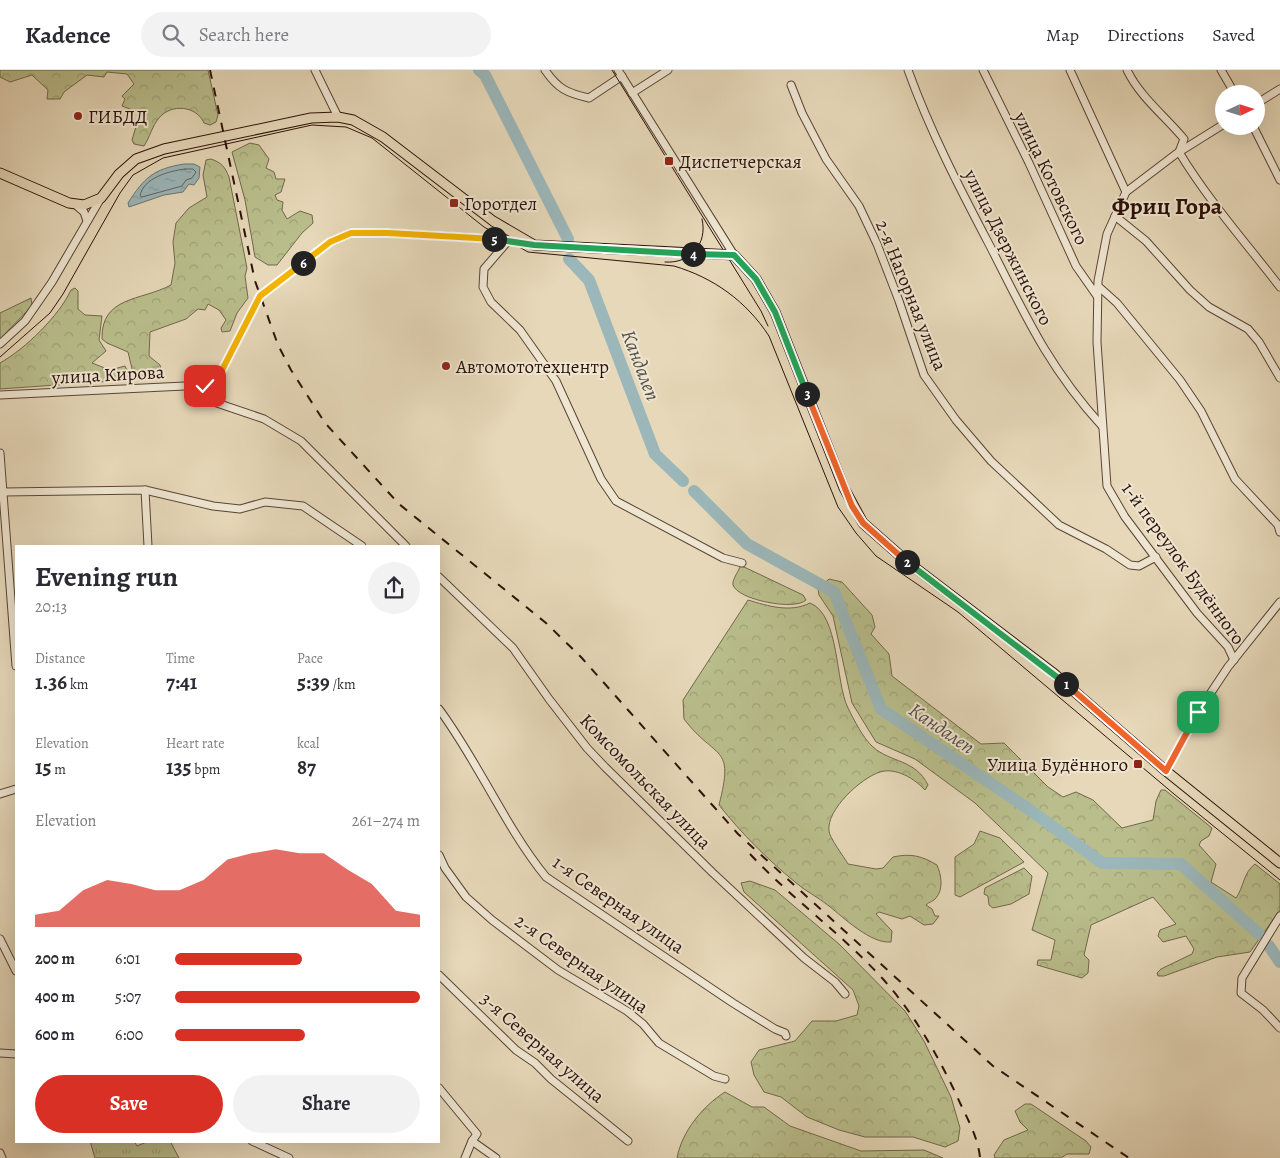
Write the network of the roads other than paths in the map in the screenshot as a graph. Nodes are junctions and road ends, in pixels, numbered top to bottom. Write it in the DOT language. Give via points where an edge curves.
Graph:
graph roads {
  1 [pos="315,70"];
  2 [pos="544,70"];
  3 [pos="668,70"];
  4 [pos="908,70"];
  5 [pos="983,70"];
  6 [pos="1070,70"];
  7 [pos="1127,70"];
  8 [pos="1221,70"];
  9 [pos="620,73"];
  10 [pos="791,85"];
  11 [pos="1230,85"];
  12 [pos="1280,89"];
  13 [pos="632,93"];
  14 [pos="1265,98"];
  15 [pos="338,117"];
  16 [pos="1215,129"];
  17 [pos="1258,135"];
  18 [pos="1178,152"];
  19 [pos="0,173"];
  20 [pos="1280,180"];
  21 [pos="1126,192"];
  22 [pos="101,198"];
  23 [pos="76,205"];
  24 [pos="1115,216"];
  25 [pos="87,221"];
  26 [pos="508,240"];
  27 [pos="534,245"];
  28 [pos="734,255"];
  29 [pos="1098,286"];
  30 [pos="1280,287"];
  31 [pos="1098,296"];
  32 [pos="0,344"];
  33 [pos="1280,378"];
  34 [pos="205,386"];
  35 [pos="0,395"];
  36 [pos="1103,427"];
  37 [pos="0,453"];
  38 [pos="145,490"];
  39 [pos="4,492"];
  40 [pos="1280,532"];
  41 [pos="148,545"];
  42 [pos="361,545"];
  43 [pos="405,545"];
  44 [pos="1156,557"];
  45 [pos="742,563"];
  46 [pos="440,578"];
  47 [pos="1280,602"];
  48 [pos="15,652"];
  49 [pos="1234,660"];
  50 [pos="440,710"];
  51 [pos="1166,771"];
  52 [pos="15,789"];
  53 [pos="0,794"];
  54 [pos="440,857"];
  55 [pos="1280,863"];
  56 [pos="1280,916"];
  57 [pos="0,939"];
  58 [pos="15,969"];
  59 [pos="440,976"];
  60 [pos="845,994"];
  61 [pos="1280,1028"];
  62 [pos="786,1036"];
  63 [pos="0,1052"];
  64 [pos="15,1054"];
  65 [pos="724,1079"];
  66 [pos="440,1089"];
  67 [pos="472,1141"];
  68 [pos="628,1141"];
  69 [pos="256,1143"];
  70 [pos="0,1153"];
  71 [pos="2,1158"];
  72 [pos="289,1158"];
  73 [pos="465,1158"];
  74 [pos="496,1158"];
  1 -- 15 [label="street"];
  2 -- 9 [label="street" via="556,86 590,98"];
  3 -- 13 [label="street"];
  4 -- 36 [label="street, улица Дзержинского" via="954,177 1020,308 1064,382"];
  5 -- 31 [label="street, улица Котовского" via="1076,266"];
  6 -- 21 [label="street"];
  7 -- 18 [label="street" via="1151,105 1184,139"];
  8 -- 11 [label="street"];
  9 -- 13 [label="street"];
  10 -- 44 [label="street, 2-я Нагорная улица" via="822,151 859,206 877,244 924,375 956,420 991,461 1059,525 1130,565 1139,566"];
  12 -- 14 [label="street"];
  13 -- 28 [label="street"];
  15 -- 22 [label="main road" via="311,118 164,149 136,159 118,174"];
  15 -- 27 [label="main road" via="353,120 383,137 492,221"];
  16 -- 18 [label="street"];
  17 -- 20 [label="street"];
  18 -- 21 [label="street"];
  18 -- 30 [label="street" via="1197,182"];
  19 -- 23 [label="main road"];
  21 -- 24 [label="street, 1-й переулок Будённого"];
  22 -- 23 [label="main road"];
  22 -- 25 [label="street"];
  23 -- 25 [label="street" via="84,212"];
  24 -- 29 [label="street, 1-й переулок Будённого" via="1107,234"];
  24 -- 33 [label="street" via="1146,241 1208,307 1248,329"];
  25 -- 32 [label="street" via="31,313"];
  26 -- 27 [label="street"];
  26 -- 34 [label="street" via="351,233 330,242 260,296 220,374"];
  26 -- 45 [label="street" via="484,269 483,287 491,302 520,330 556,381 616,501 723,558"];
  27 -- 28 [label="main road"];
  28 -- 51 [label="main road" via="756,279 775,312 844,488 863,523 905,560 1052,672"];
  29 -- 31 [label="street, 1-й переулок Будённого"];
  29 -- 40 [label="street" via="1117,303 1180,380 1201,411 1234,479 1278,525"];
  31 -- 36 [label="street, 1-й переулок Будённого" via="1097,342"];
  34 -- 35 [label="street, улица Кирова"];
  34 -- 43 [label="street" via="208,400 264,419 301,441"];
  36 -- 44 [label="street, 1-й переулок Будённого" via="1107,486 1125,518"];
  37 -- 39 [label="street"];
  38 -- 39 [label="street"];
  38 -- 41 [label="street"];
  38 -- 42 [label="street" via="240,509 265,502 303,506"];
  39 -- 48 [label="street"];
  44 -- 49 [label="street, 1-й переулок Будённого" via="1198,614 1228,647"];
  46 -- 60 [label="street, Комсомольская улица" via="513,648 549,699 599,760 713,873"];
  47 -- 49 [label="street"];
  49 -- 51 [label="street" via="1198,712"];
  50 -- 62 [label="street, 1-я Северная улица" via="463,742 500,810 546,877 734,1003 785,1032"];
  51 -- 55 [label="main road"];
  52 -- 53 [label="street"];
  54 -- 65 [label="street, 2-я Северная улица" via="466,897 492,920 558,970 626,1011 660,1043"];
  56 -- 61 [label="street" via="1242,978 1241,993"];
  57 -- 58 [label="street"];
  59 -- 68 [label="street, 3-я Северная улица" via="516,1050"];
  63 -- 64 [label="street"];
  66 -- 67 [label="street" via="477,1134"];
  67 -- 73 [label="street"];
  67 -- 74 [label="street"];
  69 -- 72 [label="street"];
  70 -- 71 [label="street"];
}
